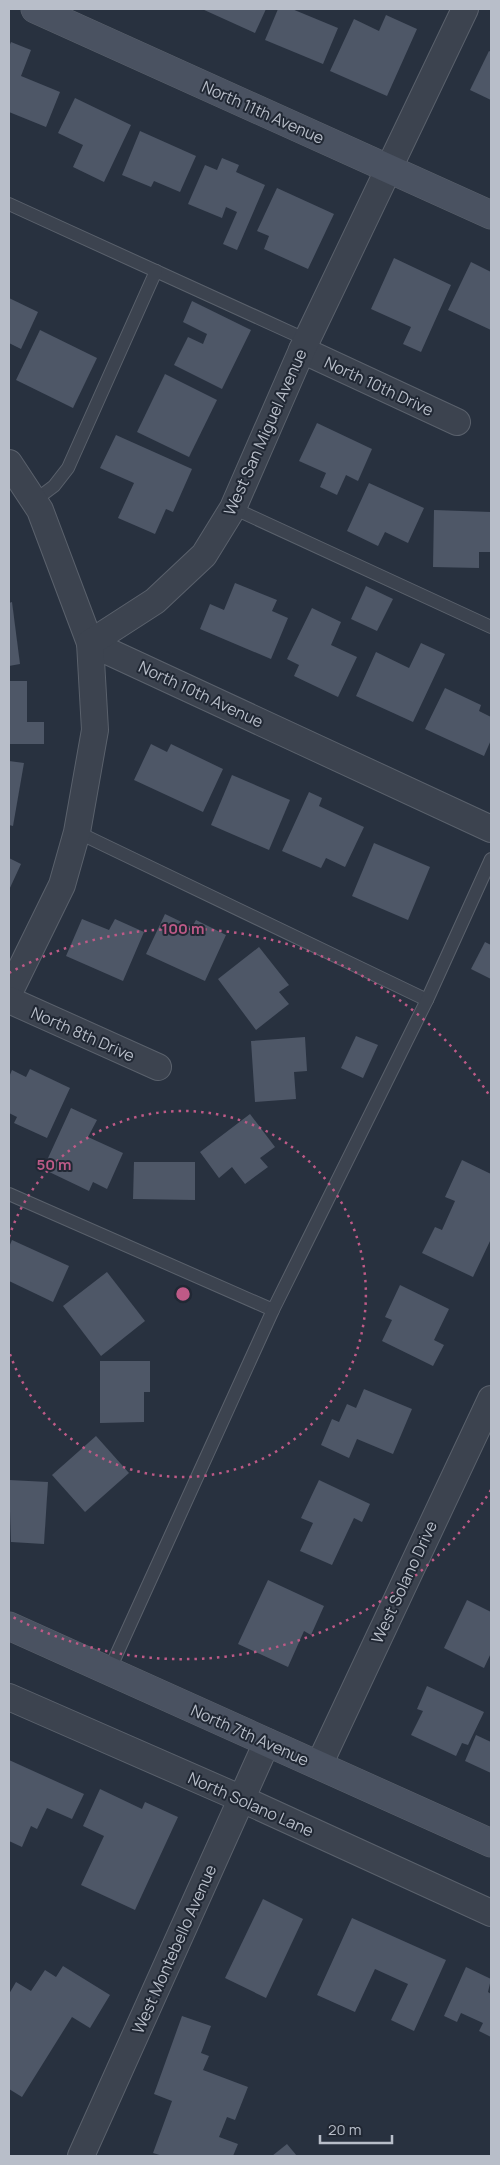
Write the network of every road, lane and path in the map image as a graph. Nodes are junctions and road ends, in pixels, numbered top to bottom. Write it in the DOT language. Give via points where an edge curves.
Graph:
graph roads {
  1 [pos="35,9"];
  2 [pos="465,9"];
  3 [pos="387,168"];
  4 [pos="9,204"];
  5 [pos="491,215"];
  6 [pos="156,271"];
  7 [pos="305,345"];
  8 [pos="457,422"];
  9 [pos="9,462"];
  10 [pos="34,501"];
  11 [pos="233,508"];
  12 [pos="491,627"];
  13 [pos="90,642"];
  14 [pos="491,829"];
  15 [pos="77,832"];
  16 [pos="491,859"];
  17 [pos="9,993"];
  18 [pos="9,1000"];
  19 [pos="428,1000"];
  20 [pos="158,1067"];
  21 [pos="9,1194"];
  22 [pos="273,1310"];
  23 [pos="491,1399"];
  24 [pos="9,1626"];
  25 [pos="109,1671"];
  26 [pos="9,1697"];
  27 [pos="267,1742"];
  28 [pos="319,1766"];
  29 [pos="242,1799"];
  30 [pos="491,1843"];
  31 [pos="491,1913"];
  32 [pos="81,2156"];
  1 -- 3 [label="main road, North 11th Avenue"];
  2 -- 3 [label="street, West San Miguel Avenue"];
  3 -- 5 [label="main road, North 11th Avenue"];
  3 -- 7 [label="street, West San Miguel Avenue"];
  4 -- 6 [label="lane"];
  6 -- 7 [label="lane"];
  6 -- 10 [label="lane" via="68,468 54,486"];
  7 -- 8 [label="street, North 10th Drive"];
  7 -- 11 [label="street, West San Miguel Avenue"];
  9 -- 10 [label="street"];
  10 -- 13 [label="street"];
  11 -- 12 [label="lane"];
  11 -- 13 [label="street, West San Miguel Avenue" via="204,555 155,601"];
  13 -- 14 [label="street, North 10th Avenue"];
  13 -- 15 [label="street" via="94,730"];
  15 -- 17 [label="street" via="62,885"];
  15 -- 19 [label="lane"];
  16 -- 19 [label="lane"];
  18 -- 20 [label="street, North 8th Drive"];
  19 -- 22 [label="lane"];
  21 -- 22 [label="lane"];
  22 -- 25 [label="lane"];
  23 -- 28 [label="street, West Solano Drive"];
  24 -- 25 [label="main road, North 7th Avenue"];
  25 -- 27 [label="main road, North 7th Avenue"];
  26 -- 29 [label="street, North Solano Lane"];
  27 -- 28 [label="main road, North 7th Avenue"];
  27 -- 29 [label="street, West Montebello Avenue"];
  28 -- 30 [label="main road, North 7th Avenue"];
  29 -- 31 [label="street, North Solano Lane"];
  29 -- 32 [label="street, West Montebello Avenue"];
}
